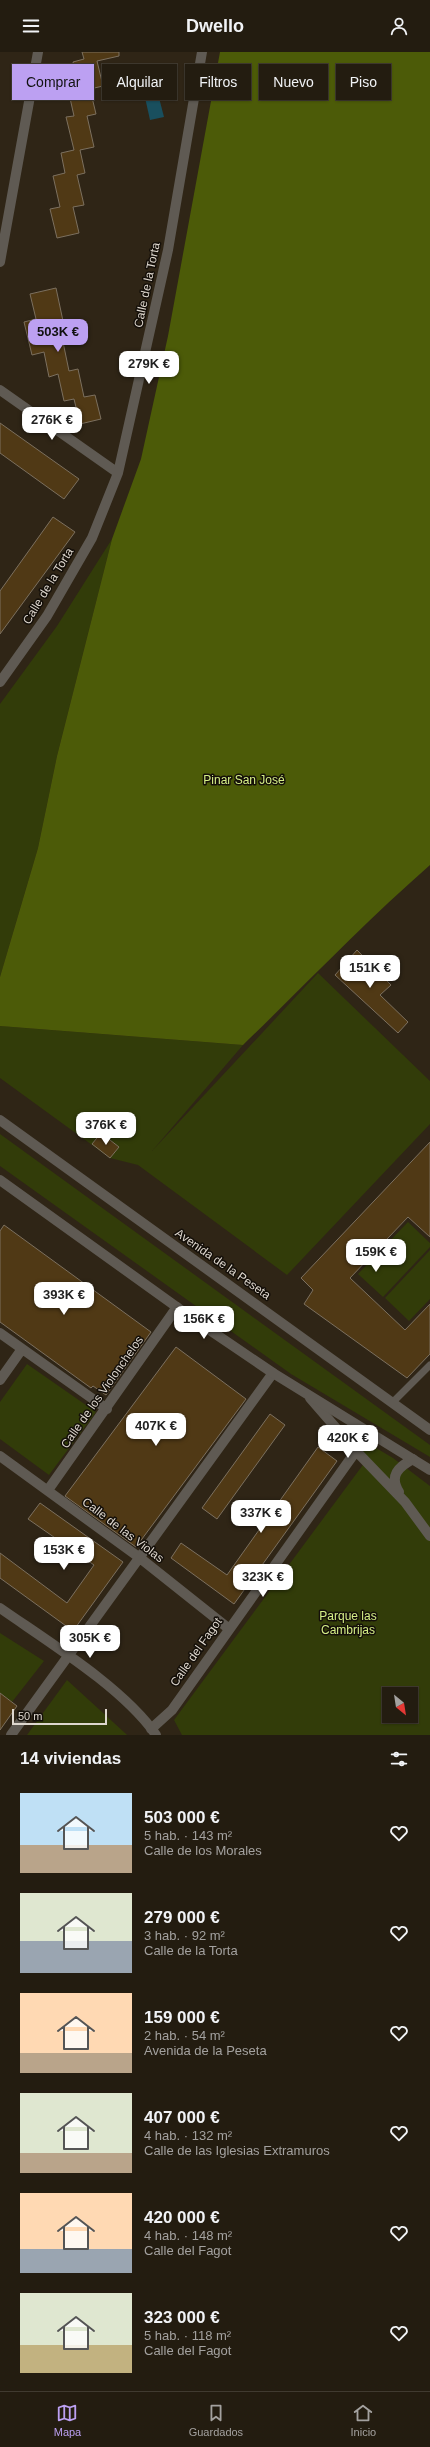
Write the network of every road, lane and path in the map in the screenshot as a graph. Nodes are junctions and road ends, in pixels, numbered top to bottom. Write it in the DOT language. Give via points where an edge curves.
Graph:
graph roads {
  1 [pos="38,52"];
  2 [pos="202,52"];
  3 [pos="0,262"];
  4 [pos="0,390"];
  5 [pos="118,473"];
  6 [pos="0,682"];
  7 [pos="0,1120"];
  8 [pos="0,1180"];
  9 [pos="177,1307"];
  10 [pos="0,1333"];
  11 [pos="22,1349"];
  12 [pos="430,1366"];
  13 [pos="273,1373"];
  14 [pos="0,1380"];
  15 [pos="310,1398"];
  16 [pos="392,1403"];
  17 [pos="107,1409"];
  18 [pos="430,1430"];
  19 [pos="356,1451"];
  20 [pos="0,1456"];
  21 [pos="413,1459"];
  22 [pos="430,1470"];
  23 [pos="48,1490"];
  24 [pos="405,1502"];
  25 [pos="430,1536"];
  26 [pos="140,1558"];
  27 [pos="0,1608"];
  28 [pos="228,1628"];
  29 [pos="69,1656"];
  30 [pos="154,1732"];
  31 [pos="11,1735"];
  1 -- 3 [label="street"];
  2 -- 5 [label="street, Calle de la Torta" via="168,250"];
  4 -- 5 [label="street"];
  5 -- 6 [label="street, Calle de la Torta" via="92,538 47,616"];
  7 -- 16 [label="street, Avenida de la Peseta"];
  8 -- 9 [label="street"];
  9 -- 13 [label="street"];
  9 -- 17 [label="street, Calle de los Violonchelos"];
  10 -- 11 [label="street"];
  11 -- 14 [label="street"];
  11 -- 17 [label="street"];
  12 -- 16 [label="lane"];
  13 -- 15 [label="street"];
  13 -- 26 [label="street"];
  15 -- 19 [label="street"];
  15 -- 21 [label="street"];
  16 -- 18 [label="street, Avenida de la Peseta"];
  17 -- 23 [label="street, Calle de los Violonchelos"];
  19 -- 24 [label="street"];
  19 -- 28 [label="street, Calle del Fagot"];
  20 -- 23 [label="street, Calle de las Violas"];
  21 -- 22 [label="street"];
  21 -- 24 [label="street" via="400,1468 394,1480"];
  23 -- 26 [label="street, Calle de las Violas"];
  24 -- 25 [label="street"];
  26 -- 28 [label="street, Calle de las Violas"];
  26 -- 29 [label="street"];
  27 -- 29 [label="street"];
  28 -- 30 [label="street, Calle del Fagot"];
  29 -- 30 [label="street" via="120,1696"];
  29 -- 31 [label="street"];
}
